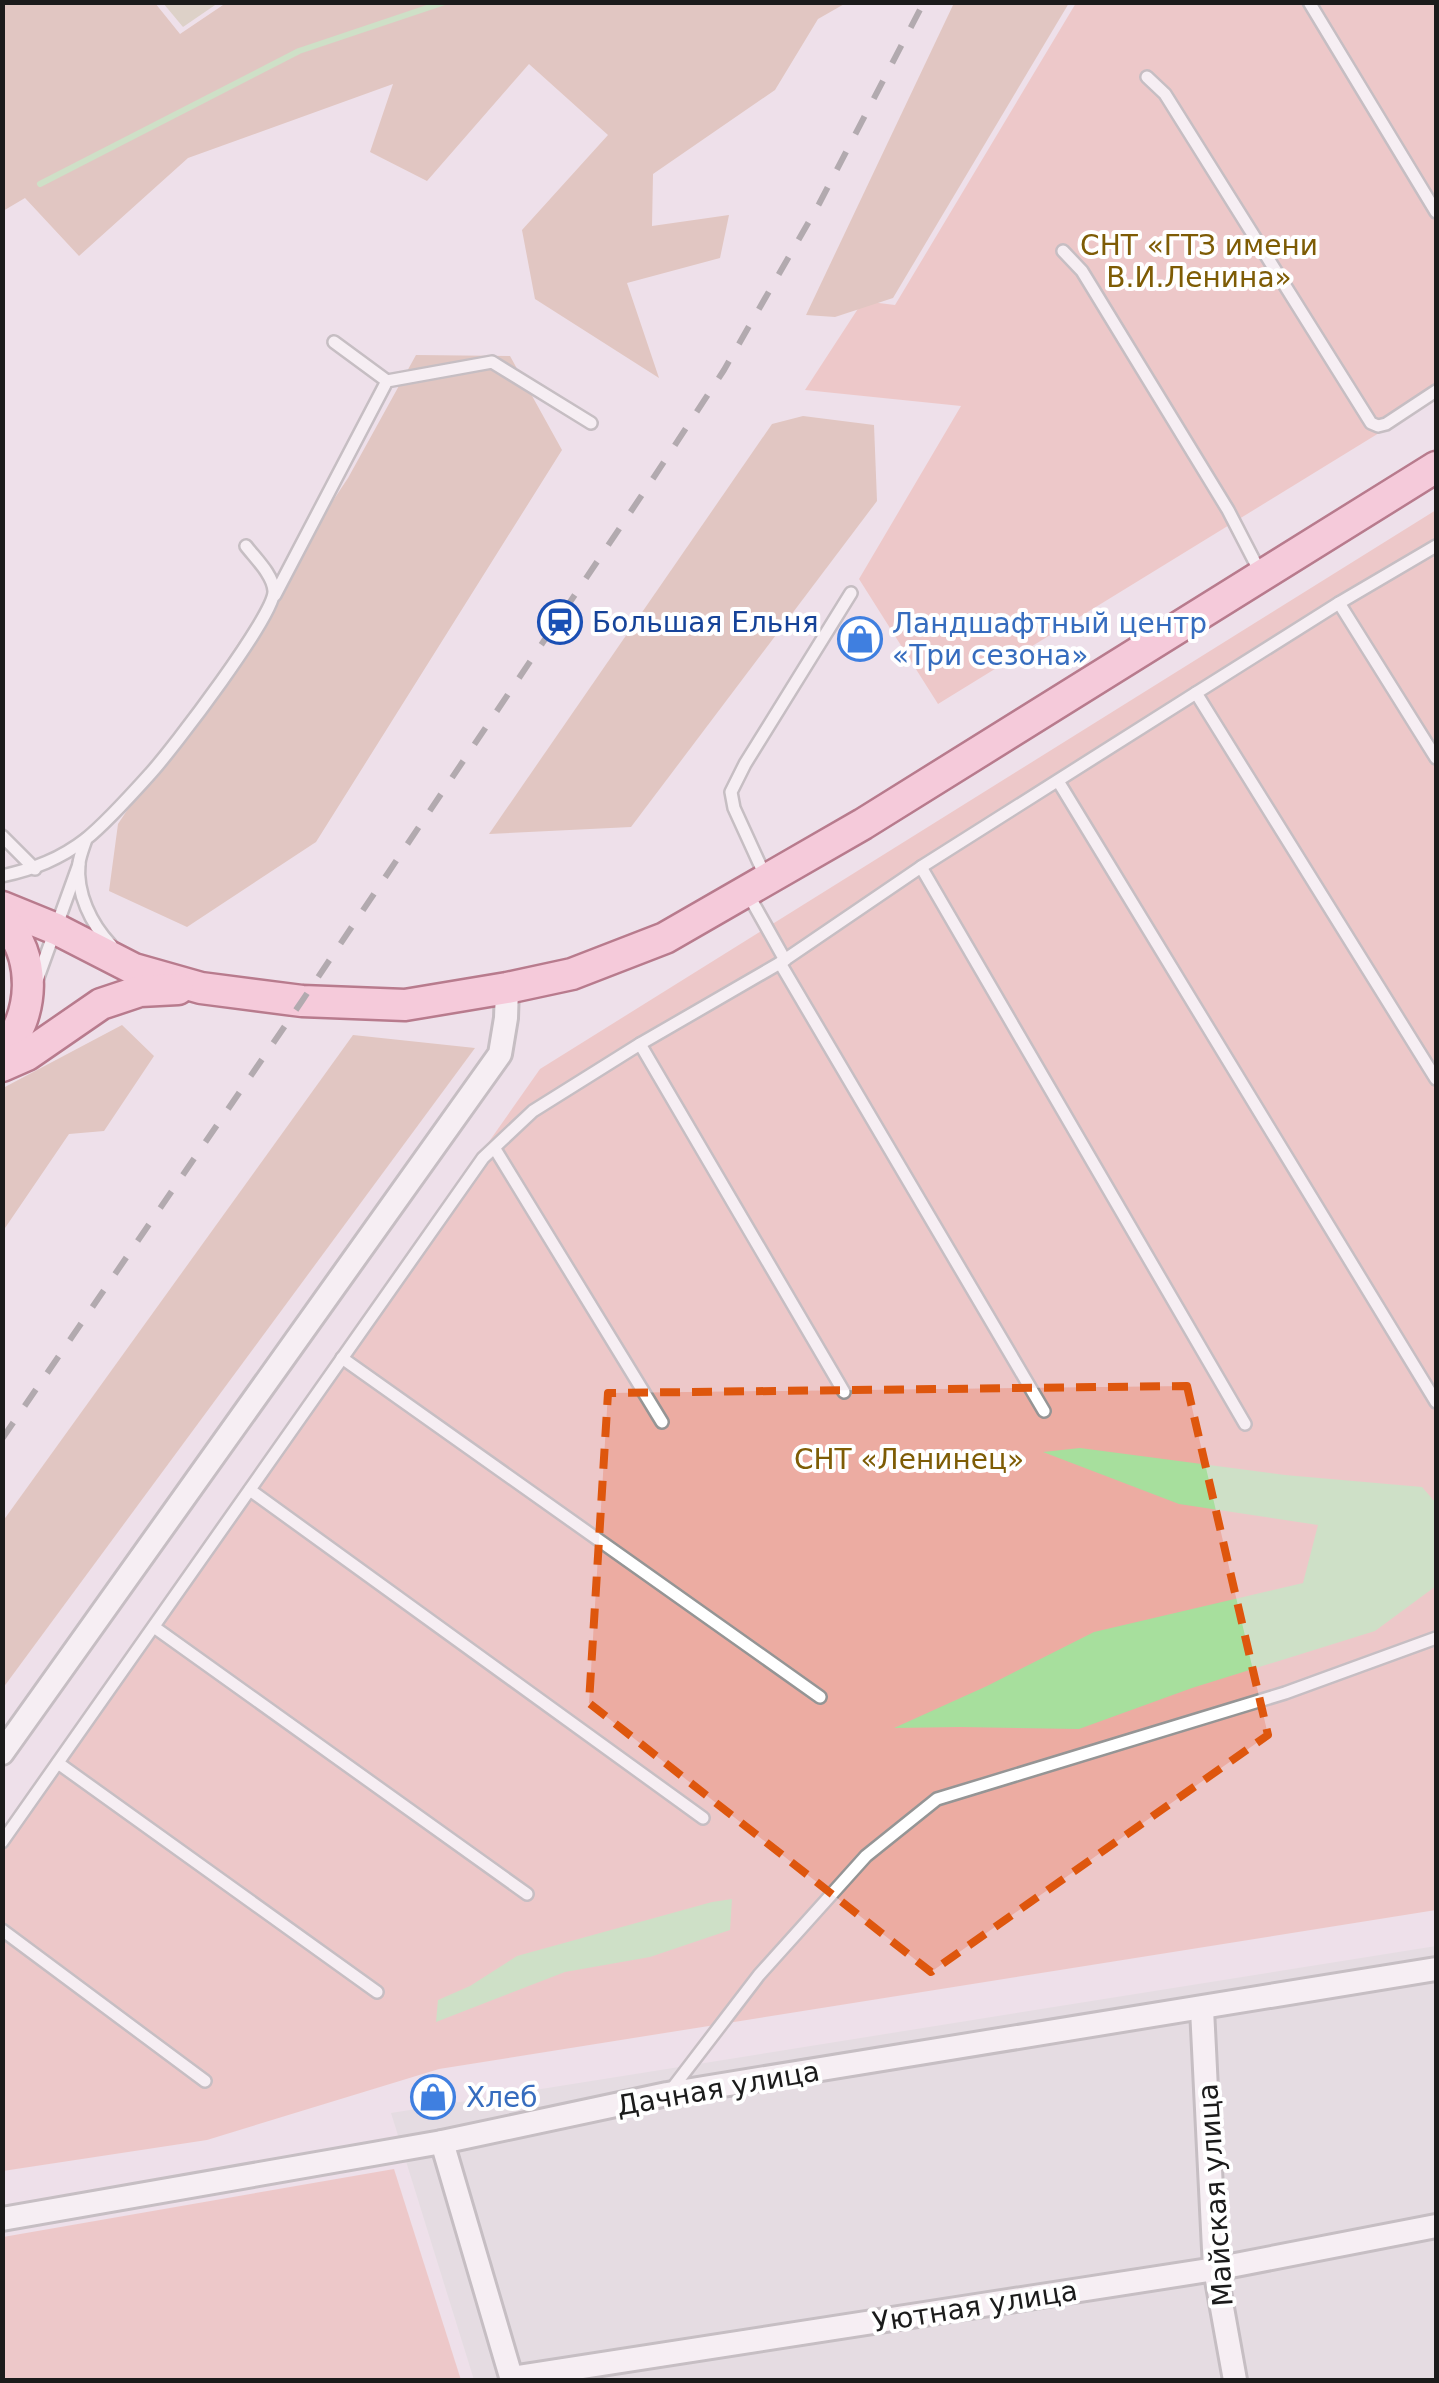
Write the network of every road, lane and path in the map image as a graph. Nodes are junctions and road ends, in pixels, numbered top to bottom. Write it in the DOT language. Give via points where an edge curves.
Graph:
graph roads {
  1 [pos="1310,2"];
  2 [pos="1148,77"];
  3 [pos="1436,212"];
  4 [pos="1063,252"];
  5 [pos="334,342"];
  6 [pos="387,381"];
  7 [pos="1436,391"];
  8 [pos="591,423"];
  9 [pos="1436,467"];
  10 [pos="246,546"];
  11 [pos="1436,546"];
  12 [pos="1262,576"];
  13 [pos="851,593"];
  14 [pos="275,595"];
  15 [pos="1339,603"];
  16 [pos="1196,694"];
  17 [pos="1436,758"];
  18 [pos="1058,781"];
  19 [pos="2,836"];
  20 [pos="86,839"];
  21 [pos="79,864"];
  22 [pos="921,867"];
  23 [pos="35,869"];
  24 [pos="2,876"];
  25 [pos="757,886"];
  26 [pos="2,907"];
  27 [pos="2,919"];
  28 [pos="56,929"];
  29 [pos="782,962"];
  30 [pos="134,968"];
  31 [pos="201,988"];
  32 [pos="507,988"];
  33 [pos="26,1011"];
  34 [pos="640,1044"];
  35 [pos="2,1054"];
  36 [pos="2,1066"];
  37 [pos="1436,1079"];
  38 [pos="495,1149"];
  39 [pos="342,1358"];
  40 [pos="844,1392"];
  41 [pos="1436,1402"];
  42 [pos="1044,1411"];
  43 [pos="662,1422"];
  44 [pos="1245,1424"];
  45 [pos="250,1490"];
  46 [pos="154,1626"];
  47 [pos="1436,1638"];
  48 [pos="820,1697"];
  49 [pos="2,1753"];
  50 [pos="58,1763"];
  51 [pos="703,1818"];
  52 [pos="2,1842"];
  53 [pos="527,1894"];
  54 [pos="2,1930"];
  55 [pos="1436,1970"];
  56 [pos="377,1992"];
  57 [pos="1202,2008"];
  58 [pos="205,2081"];
  59 [pos="667,2094"];
  60 [pos="442,2142"];
  61 [pos="2,2219"];
  62 [pos="1436,2226"];
  63 [pos="1215,2269"];
  64 [pos="512,2379"];
  65 [pos="1236,2380"];
  1 -- 3 [label="lane"];
  2 -- 7 [label="lane" via="1165,94 1371,423 1386,424"];
  4 -- 12 [label="lane" via="1082,271"];
  5 -- 6 [label="lane"];
  6 -- 8 [label="lane" via="492,362"];
  6 -- 14 [label="lane"];
  9 -- 12 [label="main road"];
  10 -- 14 [label="lane" via="272,580"];
  11 -- 15 [label="lane"];
  12 -- 25 [label="main road"];
  13 -- 25 [label="lane" via="731,792"];
  14 -- 20 [label="lane" via="224,678 152,772"];
  15 -- 16 [label="lane"];
  15 -- 17 [label="lane"];
  16 -- 18 [label="lane"];
  16 -- 37 [label="lane"];
  18 -- 22 [label="lane"];
  18 -- 41 [label="lane"];
  19 -- 23 [label="lane"];
  20 -- 21 [label="lane"];
  20 -- 23 [label="lane"];
  21 -- 28 [label="lane"];
  21 -- 30 [label="lane" via="90,916"];
  22 -- 29 [label="lane"];
  22 -- 44 [label="lane"];
  23 -- 24 [label="lane"];
  25 -- 29 [label="lane"];
  25 -- 32 [label="main road" via="665,938 572,974"];
  26 -- 28 [label="main road"];
  27 -- 33 [label="main road" via="27,967"];
  28 -- 30 [label="main road"];
  28 -- 33 [label="lane"];
  29 -- 34 [label="lane"];
  29 -- 42 [label="lane"];
  30 -- 31 [label="main road"];
  31 -- 32 [label="main road" via="406,1005"];
  31 -- 36 [label="main road" via="140,991 101,1004"];
  32 -- 49 [label="street" via="500,1054"];
  33 -- 35 [label="main road"];
  34 -- 38 [label="lane" via="533,1111"];
  34 -- 40 [label="lane"];
  38 -- 39 [label="lane"];
  38 -- 43 [label="lane"];
  39 -- 45 [label="lane"];
  39 -- 48 [label="lane"];
  45 -- 46 [label="lane"];
  45 -- 51 [label="lane"];
  46 -- 50 [label="lane"];
  46 -- 53 [label="lane"];
  47 -- 59 [label="lane" via="1284,1693 937,1799 866,1856 759,1974"];
  50 -- 52 [label="lane"];
  50 -- 56 [label="lane"];
  54 -- 58 [label="lane"];
  55 -- 57 [label="street, Дачная улица"];
  57 -- 59 [label="street, Дачная улица"];
  57 -- 63 [label="street, Майская улица"];
  59 -- 60 [label="street, Дачная улица"];
  60 -- 61 [label="street, Дачная улица"];
  60 -- 64 [label="street"];
  62 -- 63 [label="street, Уютная улица"];
  63 -- 64 [label="street, Уютная улица"];
  63 -- 65 [label="street, Майская улица"];
}
